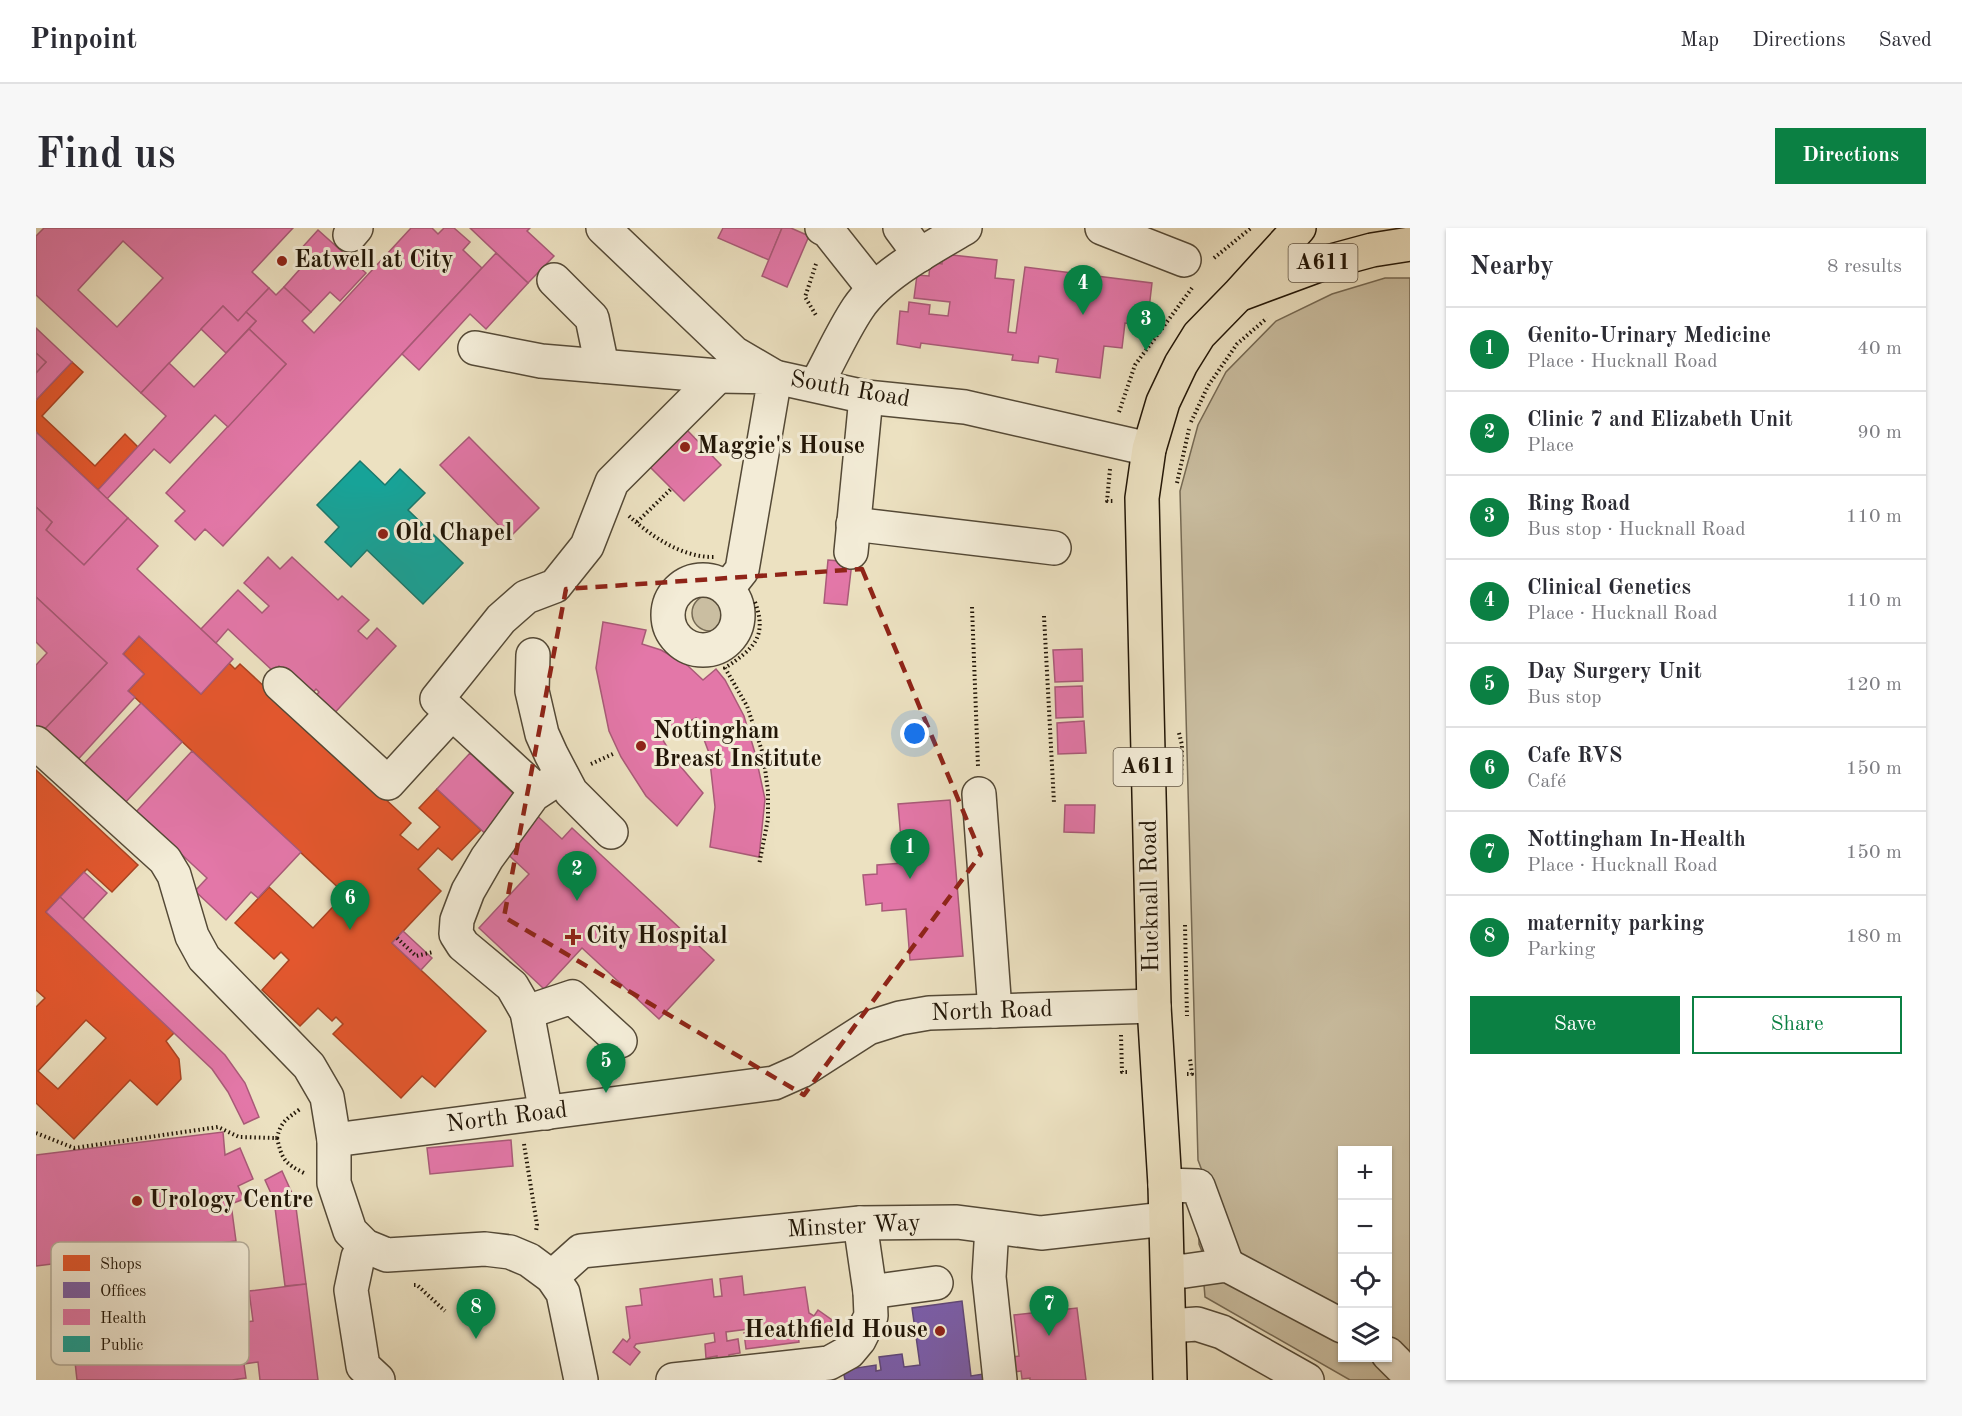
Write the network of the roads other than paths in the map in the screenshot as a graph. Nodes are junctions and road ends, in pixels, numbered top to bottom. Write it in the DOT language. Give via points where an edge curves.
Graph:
graph roads {
  1 [pos="603,228"];
  2 [pos="900,228"];
  3 [pos="965,228"];
  4 [pos="1102,228"];
  5 [pos="1299,228"];
  6 [pos="825,229"];
  7 [pos="1410,244"];
  8 [pos="920,255"];
  9 [pos="1184,260"];
  10 [pos="554,279"];
  11 [pos="874,289"];
  12 [pos="1238,295"];
  13 [pos="475,348"];
  14 [pos="602,366"];
  15 [pos="718,376"];
  16 [pos="775,377"];
  17 [pos="816,385"];
  18 [pos="866,397"];
  19 [pos="1149,449"];
  20 [pos="1054,548"];
  21 [pos="740,595"];
  22 [pos="533,655"];
  23 [pos="280,684"];
  24 [pos="452,713"];
  25 [pos="36,743"];
  26 [pos="550,784"];
  27 [pos="980,794"];
  28 [pos="611,832"];
  29 [pos="1154,1006"];
  30 [pos="995,1011"];
  31 [pos="527,1012"];
  32 [pos="620,1041"];
  33 [pos="533,1115"];
  34 [pos="334,1140"];
  35 [pos="1165,1185"];
  36 [pos="1165,1219"];
  37 [pos="860,1223"];
  38 [pos="992,1227"];
  39 [pos="365,1246"];
  40 [pos="1227,1265"];
  41 [pos="540,1268"];
  42 [pos="1168,1270"];
  43 [pos="936,1283"];
  44 [pos="870,1292"];
  45 [pos="1338,1324"];
  46 [pos="1169,1326"];
  47 [pos="1392,1358"];
  48 [pos="1410,1376"];
  49 [pos="378,1380"];
  50 [pos="580,1380"];
  51 [pos="673,1380"];
  52 [pos="1000,1380"];
  53 [pos="1170,1380"];
  54 [pos="1307,1380"];
  1 -- 16 [label="street, South Road" via="734,353"];
  2 -- 8 [label="street"];
  3 -- 8 [label="street"];
  4 -- 9 [label="street"];
  5 -- 12 [label="main road, Hucknall Road / A611"];
  6 -- 11 [label="street"];
  7 -- 12 [label="main road, Hucknall Road / A611" via="1324,263"];
  8 -- 11 [label="street"];
  10 -- 14 [label="street" via="592,318"];
  11 -- 17 [label="street" via="858,307"];
  12 -- 19 [label="main road, Hucknall Road / A611" via="1199,335 1181,363 1163,402"];
  13 -- 14 [label="street" via="541,361"];
  14 -- 15 [label="street"];
  15 -- 16 [label="street"];
  15 -- 24 [label="street" via="612,482 587,546 555,586 526,597 501,619 437,699"];
  16 -- 17 [label="street, South Road"];
  16 -- 21 [label="street"];
  17 -- 18 [label="street, South Road"];
  18 -- 19 [label="street, South Road" via="965,407"];
  18 -- 20 [label="street" via="852,538"];
  19 -- 29 [label="main road, Hucknall Road / A611" via="1143,527"];
  22 -- 26 [label="street" via="532,691"];
  23 -- 24 [label="street" via="388,783"];
  24 -- 26 [label="street"];
  25 -- 34 [label="street" via="165,860 174,875 192,936 204,958 309,1066 327,1097"];
  26 -- 28 [label="street" via="571,792"];
  26 -- 31 [label="street" via="482,866 457,920 456,934 463,945 512,986"];
  27 -- 30 [label="street"];
  29 -- 30 [label="street, North Road"];
  29 -- 35 [label="main road, Hucknall Road / A611"];
  30 -- 33 [label="street, North Road" via="929,1013 868,1028 801,1071 774,1083"];
  31 -- 32 [label="street" via="572,997"];
  31 -- 33 [label="street"];
  33 -- 34 [label="street, North Road"];
  34 -- 39 [label="street" via="334,1183 350,1231"];
  35 -- 36 [label="main road, Hucknall Road / A611"];
  35 -- 40 [label="street" via="1198,1186"];
  36 -- 38 [label="street, Minster Way" via="1041,1233"];
  36 -- 42 [label="main road, Hucknall Road / A611"];
  37 -- 38 [label="street, Minster Way" via="957,1222"];
  37 -- 41 [label="street, Minster Way" via="581,1251"];
  37 -- 44 [label="street"];
  38 -- 52 [label="street" via="988,1277"];
  39 -- 41 [label="street" via="387,1255 485,1249 510,1252"];
  39 -- 49 [label="street" via="358,1257 351,1290 363,1366"];
  40 -- 42 [label="street"];
  40 -- 45 [label="street"];
  41 -- 50 [label="street" via="563,1293"];
  42 -- 46 [label="main road, Hucknall Road / A611"];
  43 -- 44 [label="street"];
  44 -- 51 [label="street" via="871,1316 859,1340 849,1352 829,1363"];
  46 -- 53 [label="main road, Hucknall Road / A611"];
  46 -- 54 [label="street" via="1197,1323 1222,1332"];
  47 -- 48 [label="street"];
}
